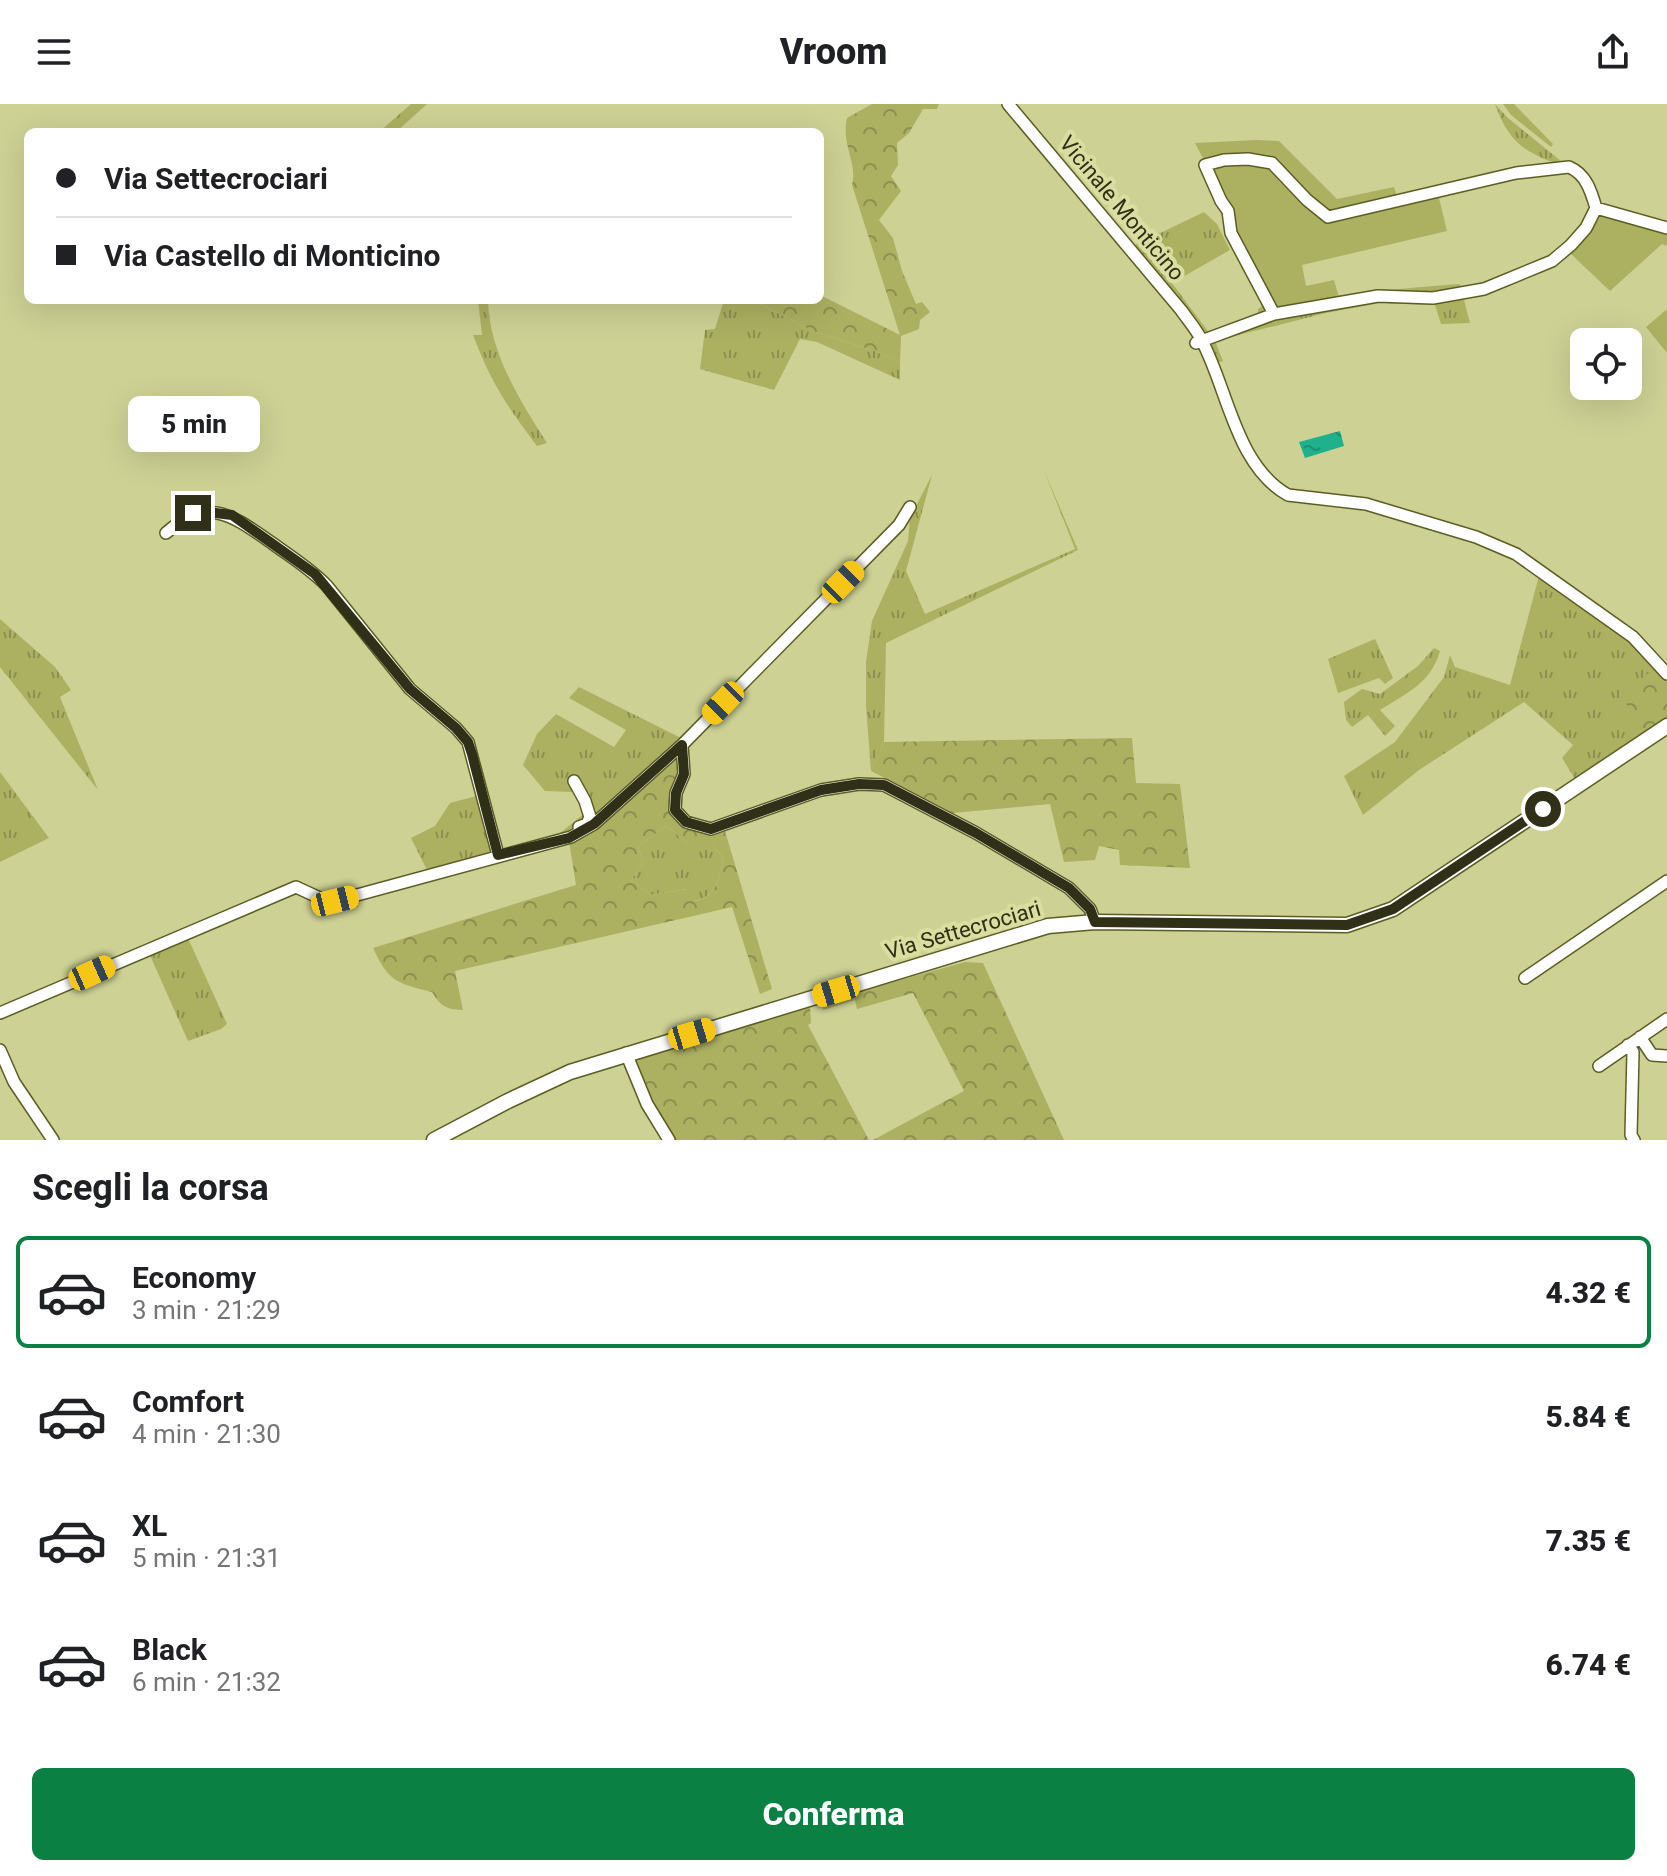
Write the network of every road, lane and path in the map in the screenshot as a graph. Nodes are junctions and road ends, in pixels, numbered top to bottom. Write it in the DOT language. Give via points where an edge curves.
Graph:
graph roads {
  1 [pos="1008,104"];
  2 [pos="1596,208"];
  3 [pos="1667,228"];
  4 [pos="1274,314"];
  5 [pos="1199,341"];
  6 [pos="910,507"];
  7 [pos="166,533"];
  8 [pos="1667,674"];
  9 [pos="1667,726"];
  10 [pos="682,745"];
  11 [pos="574,781"];
  12 [pos="569,838"];
  13 [pos="498,855"];
  14 [pos="1667,881"];
  15 [pos="1095,922"];
  16 [pos="1525,978"];
  17 [pos="0,1013"];
  18 [pos="1667,1019"];
  19 [pos="1640,1037"];
  20 [pos="1628,1045"];
  21 [pos="0,1050"];
  22 [pos="626,1053"];
  23 [pos="1667,1056"];
  24 [pos="1599,1066"];
  25 [pos="53,1140"];
  26 [pos="434,1140"];
  27 [pos="669,1140"];
  28 [pos="1634,1140"];
  1 -- 5 [label="street, Vicinale Monticino" via="1181,310"];
  2 -- 3 [label="street"];
  2 -- 4 [label="street" via="1578,237 1552,261 1484,289 1433,298 1378,296"];
  2 -- 4 [label="street" via="1588,183 1569,167 1516,173 1328,217 1272,163 1248,159 1205,165 1228,211 1231,233"];
  4 -- 5 [label="street"];
  5 -- 8 [label="street, Vicinale Monticino" via="1240,435 1278,489 1405,514 1516,554 1633,637"];
  6 -- 10 [label="street" via="899,525"];
  7 -- 13 [label="street" via="193,513 232,515 315,574 410,689 468,742"];
  9 -- 15 [label="main road, Via Settecrociari" via="1393,909 1347,925"];
  10 -- 12 [label="street" via="594,824"];
  10 -- 15 [label="street" via="684,774 675,810 686,822 711,829 821,790 884,785 1069,888"];
  11 -- 12 [label="street" via="590,817"];
  12 -- 13 [label="street"];
  13 -- 17 [label="street" via="335,901 296,887"];
  14 -- 16 [label="street"];
  15 -- 22 [label="main road, Via Settecrociari" via="1048,926"];
  18 -- 19 [label="street"];
  19 -- 20 [label="street"];
  19 -- 23 [label="street" via="1652,1055"];
  20 -- 24 [label="street"];
  20 -- 28 [label="street" via="1633,1052"];
  21 -- 25 [label="street" via="14,1082"];
  22 -- 26 [label="main road, Via Settecrociari" via="570,1072"];
  22 -- 27 [label="street"];
}
